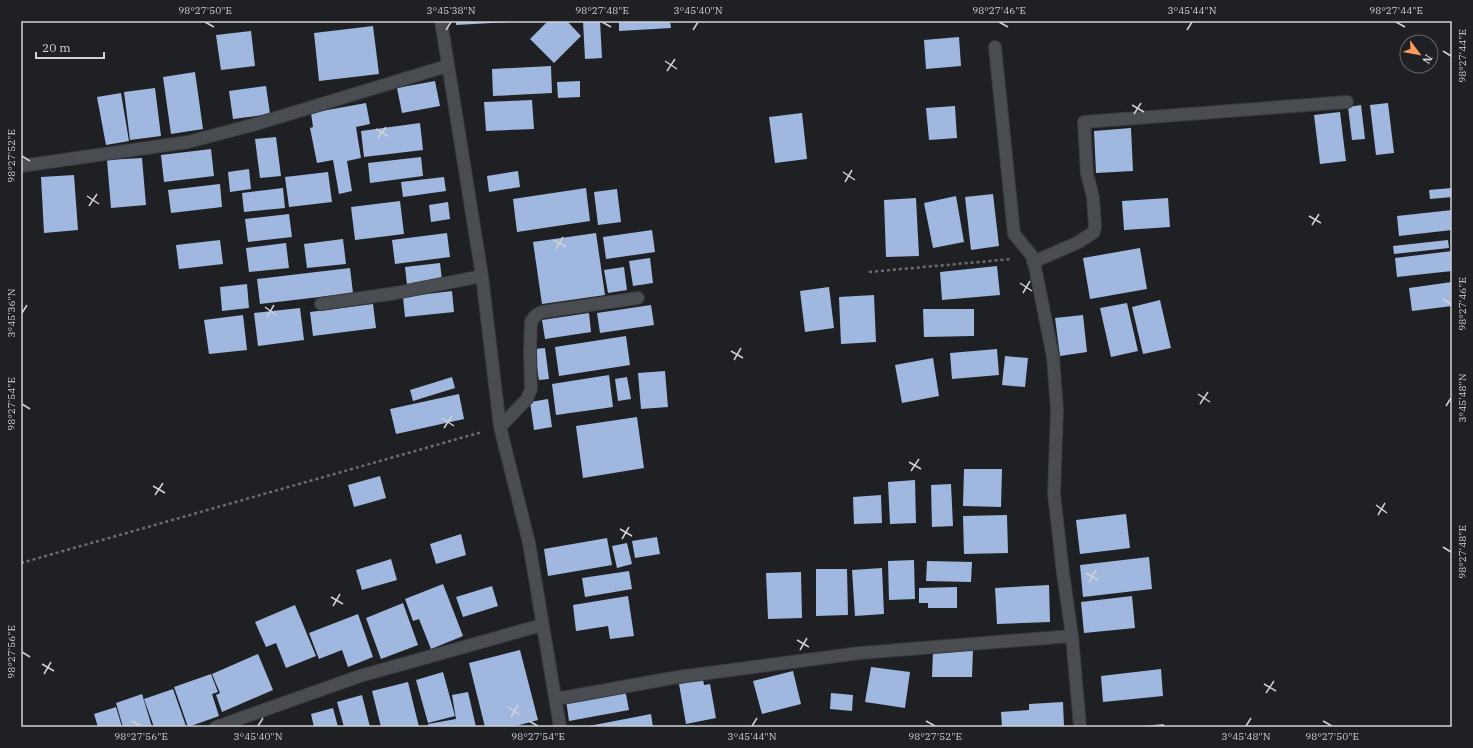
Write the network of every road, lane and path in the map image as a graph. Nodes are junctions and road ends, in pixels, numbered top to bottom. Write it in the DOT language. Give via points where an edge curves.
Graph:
graph roads {
  1 [pos="441,21"];
  2 [pos="995,47"];
  3 [pos="447,66"];
  4 [pos="1347,102"];
  5 [pos="21,166"];
  6 [pos="1033,260"];
  7 [pos="869,272"];
  8 [pos="482,276"];
  9 [pos="638,298"];
  10 [pos="321,304"];
  11 [pos="500,426"];
  12 [pos="21,563"];
  13 [pos="542,625"];
  14 [pos="1072,636"];
  15 [pos="556,699"];
  16 [pos="216,727"];
  17 [pos="560,727"];
  18 [pos="1080,727"];
  1 -- 3 [label="street"];
  2 -- 6 [label="street" via="1014,234"];
  3 -- 5 [label="street" via="188,142"];
  3 -- 8 [label="street"];
  4 -- 6 [label="street" via="1084,122 1087,174 1093,197 1094,232 1077,243"];
  6 -- 7 [label="path"];
  6 -- 14 [label="street" via="1052,357 1057,410 1054,494"];
  8 -- 10 [label="street" via="396,293"];
  8 -- 11 [label="street"];
  9 -- 11 [label="street" via="542,312 535,316 531,322 530,337 531,389 527,399"];
  11 -- 12 [label="path"];
  11 -- 13 [label="street" via="529,542"];
  13 -- 15 [label="street"];
  13 -- 16 [label="street" via="360,676"];
  14 -- 15 [label="street" via="860,653 678,677"];
  14 -- 18 [label="street"];
  15 -- 17 [label="street"];
}
